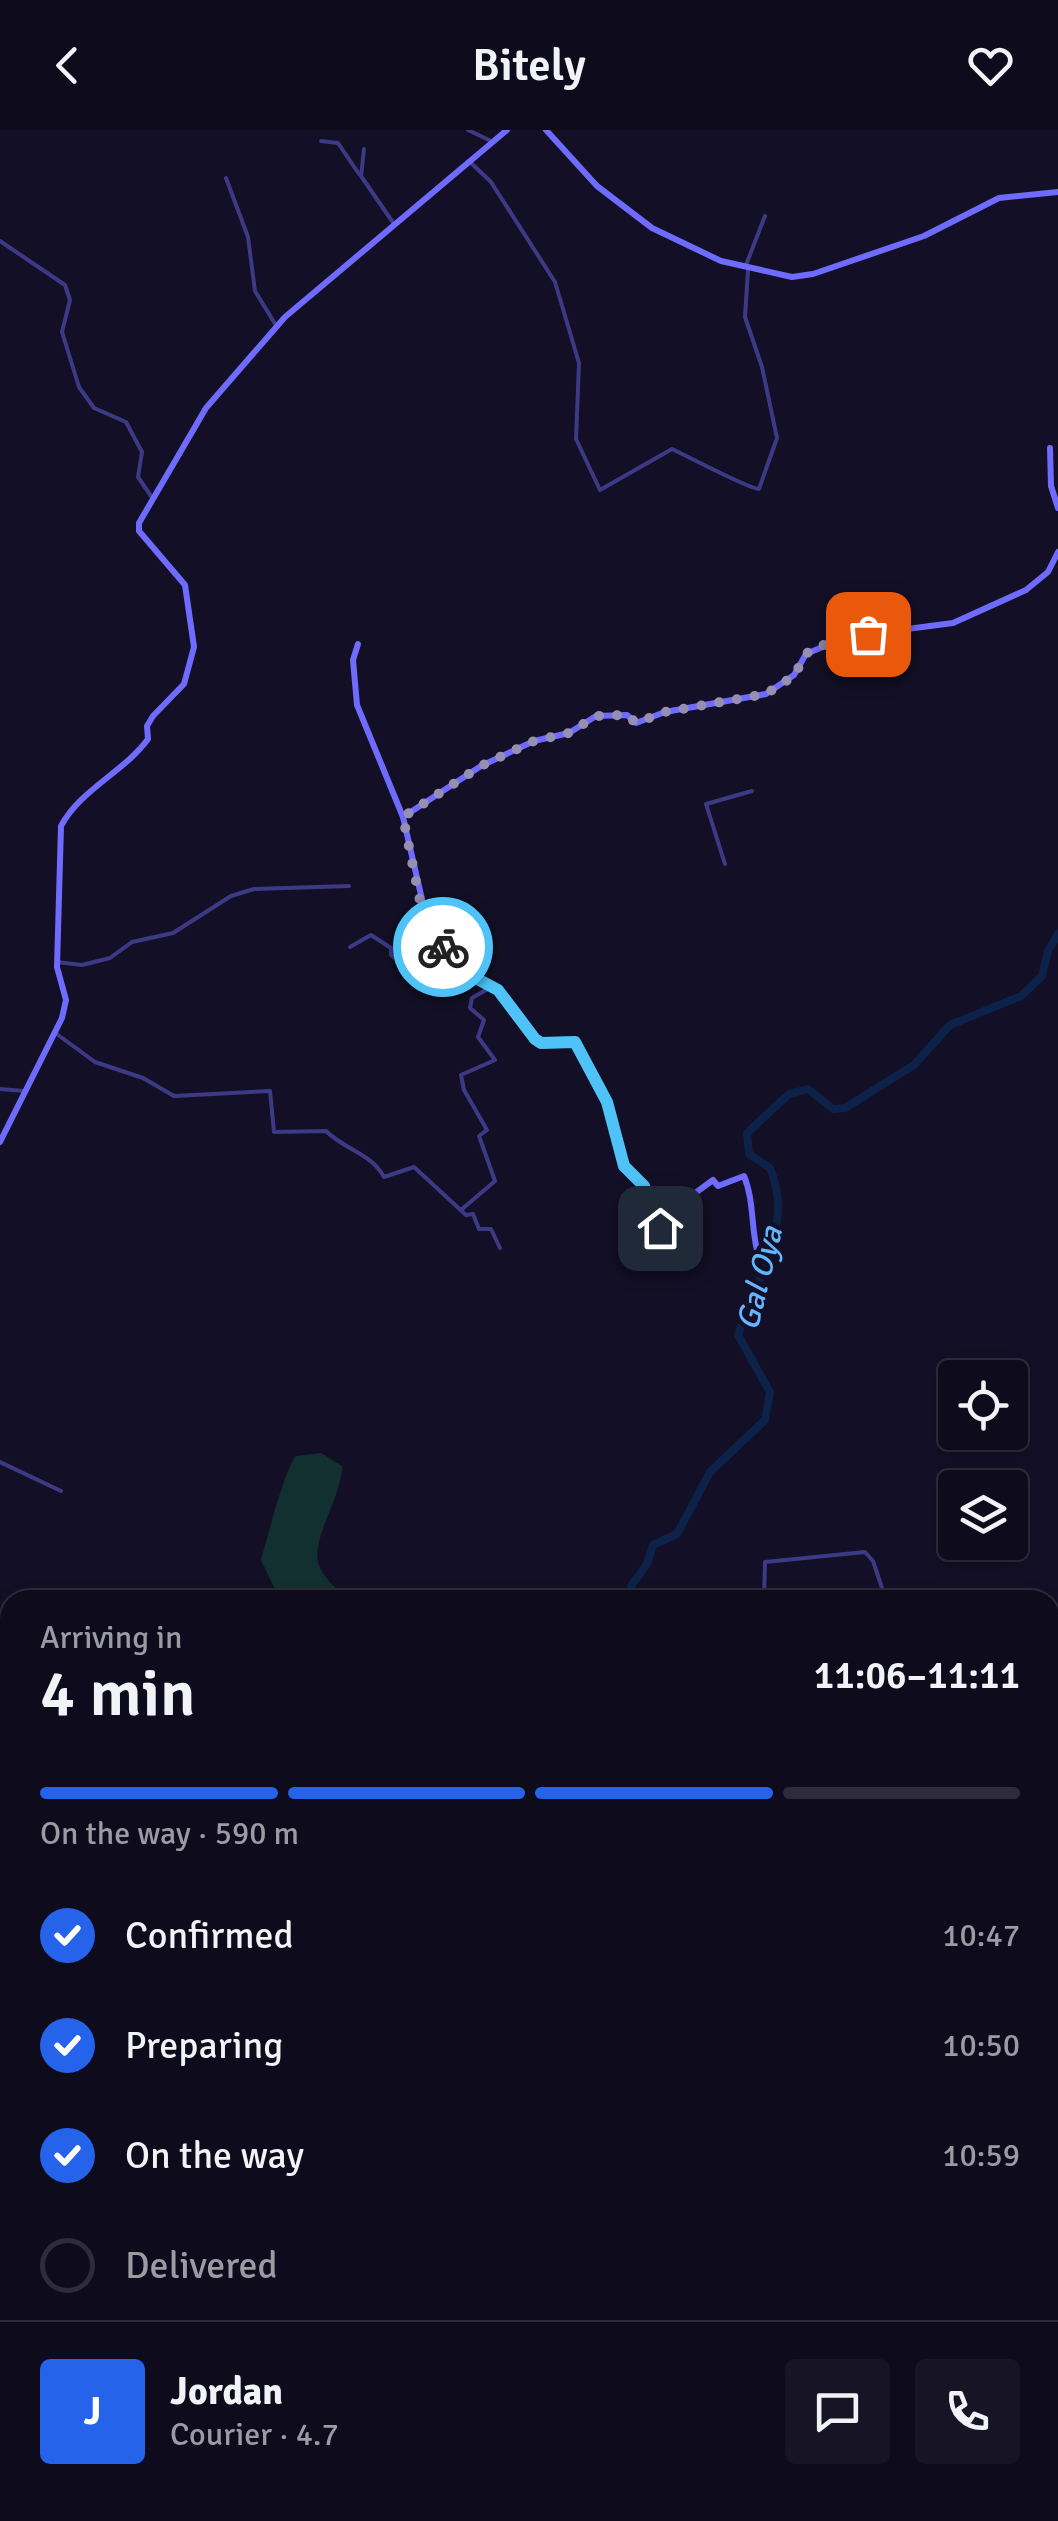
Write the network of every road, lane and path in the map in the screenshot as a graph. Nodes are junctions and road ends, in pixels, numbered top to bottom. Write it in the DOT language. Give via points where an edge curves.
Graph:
graph roads {
  1 [pos="468,130"];
  2 [pos="507,130"];
  3 [pos="546,130"];
  4 [pos="491,140"];
  5 [pos="321,141"];
  6 [pos="364,149"];
  7 [pos="470,162"];
  8 [pos="361,176"];
  9 [pos="226,178"];
  10 [pos="1058,192"];
  11 [pos="765,216"];
  12 [pos="394,224"];
  13 [pos="0,242"];
  14 [pos="749,265"];
  15 [pos="277,327"];
  16 [pos="1050,448"];
  17 [pos="153,499"];
  18 [pos="1058,508"];
  19 [pos="1058,552"];
  20 [pos="358,644"];
  21 [pos="752,792"];
  22 [pos="403,817"];
  23 [pos="725,864"];
  24 [pos="348,886"];
  25 [pos="436,938"];
  26 [pos="350,946"];
  27 [pos="58,962"];
  28 [pos="492,986"];
  29 [pos="54,1032"];
  30 [pos="0,1088"];
  31 [pos="24,1092"];
  32 [pos="0,1142"];
  33 [pos="461,1210"];
  34 [pos="500,1248"];
  35 [pos="757,1250"];
  36 [pos="0,1462"];
  37 [pos="61,1491"];
  38 [pos="764,1590"];
  39 [pos="883,1590"];
  1 -- 4 [label="street"];
  2 -- 4 [label="main road"];
  3 -- 14 [label="main road" via="597,186 646,224 704,255"];
  4 -- 7 [label="main road"];
  5 -- 8 [label="street" via="338,142"];
  6 -- 8 [label="street"];
  7 -- 12 [label="main road"];
  7 -- 14 [label="street" via="492,182 555,282 578,359 576,439 600,490 672,450 759,489 777,438 745,317"];
  8 -- 12 [label="street"];
  9 -- 15 [label="street" via="248,237 255,291"];
  10 -- 14 [label="main road" via="1000,198 924,236 804,277"];
  11 -- 14 [label="street"];
  12 -- 15 [label="main road"];
  13 -- 17 [label="street" via="67,287 62,332 76,378 92,406 126,422 142,452 138,477"];
  15 -- 17 [label="main road" via="206,408"];
  16 -- 18 [label="main road" via="1050,486"];
  17 -- 27 [label="main road" via="139,532 184,584 191,668 152,716 144,745 61,826"];
  19 -- 22 [label="main road" via="1048,572 1026,590 953,623 855,634 816,647 794,676 766,694 636,723 627,715 596,716 569,733 488,762"];
  20 -- 22 [label="main road" via="357,705"];
  21 -- 23 [label="street" via="706,804"];
  22 -- 25 [label="main road" via="421,906"];
  24 -- 27 [label="street" via="254,889 104,960"];
  25 -- 26 [label="street" via="416,964 405,966 370,935"];
  25 -- 28 [label="main road" via="468,974"];
  27 -- 29 [label="main road" via="66,1000"];
  28 -- 33 [label="street" via="472,998 470,1008 484,1020 478,1038 495,1060 461,1076 487,1130 479,1136 495,1181"];
  28 -- 35 [label="main road" via="535,1039 575,1042 584,1052 616,1127 624,1166 644,1186 644,1216 654,1228 660,1228 656,1217 713,1180 718,1186 744,1176"];
  29 -- 31 [label="main road"];
  29 -- 33 [label="street" via="96,1062 168,1094 270,1091 274,1132 326,1132 375,1162 384,1177 414,1167"];
  30 -- 31 [label="street"];
  31 -- 32 [label="main road"];
  33 -- 34 [label="street" via="474,1214 478,1230 491,1229"];
  36 -- 37 [label="street"];
  38 -- 39 [label="street" via="765,1562 865,1552"];
}
